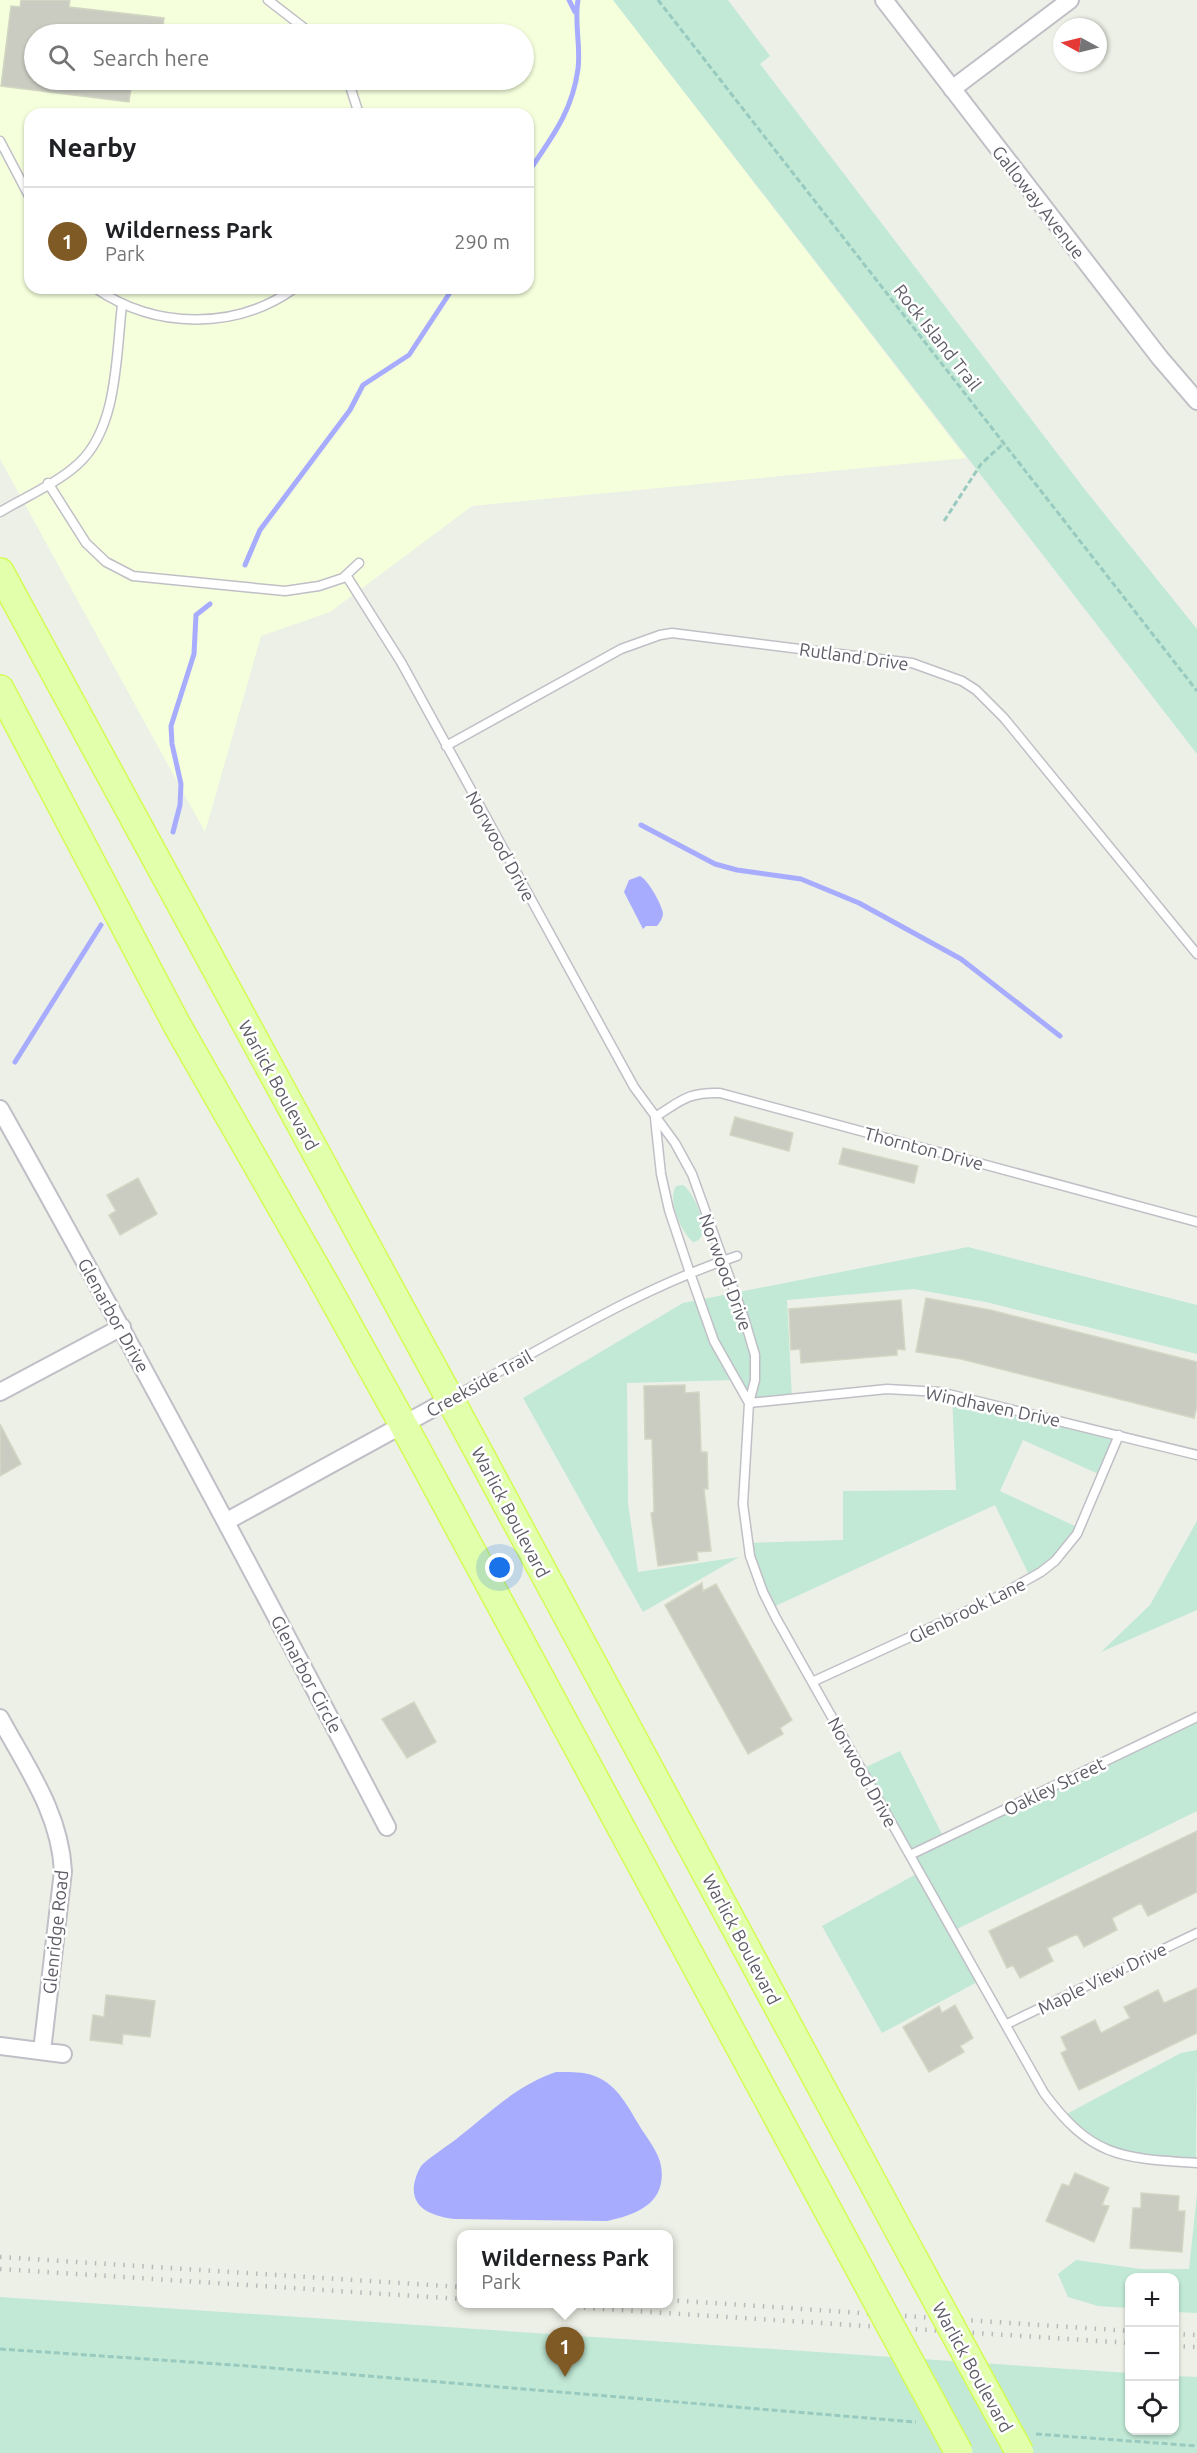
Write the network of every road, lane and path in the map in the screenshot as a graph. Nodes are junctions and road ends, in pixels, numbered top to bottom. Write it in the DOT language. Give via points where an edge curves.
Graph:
graph roads {
  1 [pos="268,0"];
  2 [pos="658,0"];
  3 [pos="884,0"];
  4 [pos="1070,0"];
  5 [pos="299,24"];
  6 [pos="952,89"];
  7 [pos="351,90"];
  8 [pos="357,108"];
  9 [pos="0,141"];
  10 [pos="24,187"];
  11 [pos="105,294"];
  12 [pos="285,294"];
  13 [pos="122,304"];
  14 [pos="1197,401"];
  15 [pos="1004,443"];
  16 [pos="48,483"];
  17 [pos="0,512"];
  18 [pos="944,521"];
  19 [pos="359,563"];
  20 [pos="0,572"];
  21 [pos="346,575"];
  22 [pos="0,689"];
  23 [pos="1197,691"];
  24 [pos="446,746"];
  25 [pos="1197,954"];
  26 [pos="0,1109"];
  27 [pos="655,1117"];
  28 [pos="1197,1222"];
  29 [pos="737,1256"];
  30 [pos="722,1261"];
  31 [pos="690,1273"];
  32 [pos="122,1327"];
  33 [pos="0,1392"];
  34 [pos="450,1399"];
  35 [pos="749,1403"];
  36 [pos="404,1426"];
  37 [pos="1119,1435"];
  38 [pos="1197,1455"];
  39 [pos="226,1521"];
  40 [pos="812,1682"];
  41 [pos="1197,1717"];
  42 [pos="0,1718"];
  43 [pos="387,1827"];
  44 [pos="910,1855"];
  45 [pos="1197,1932"];
  46 [pos="1007,2024"];
  47 [pos="0,2046"];
  48 [pos="42,2051"];
  49 [pos="63,2054"];
  50 [pos="1197,2163"];
  51 [pos="0,2349"];
  52 [pos="926,2423"];
  53 [pos="1027,2444"];
  54 [pos="1197,2446"];
  55 [pos="959,2453"];
  1 -- 5 [label="lane"];
  2 -- 15 [label="path, Rock Island Trail"];
  3 -- 6 [label="street, Galloway Avenue"];
  4 -- 6 [label="street"];
  6 -- 14 [label="street, Galloway Avenue"];
  7 -- 8 [label="lane"];
  9 -- 10 [label="lane"];
  11 -- 13 [label="lane"];
  12 -- 13 [label="lane" via="270,303 216,319 179,320"];
  13 -- 16 [label="lane" via="111,400 101,435 77,464"];
  15 -- 18 [label="path" via="981,464"];
  15 -- 23 [label="path, Rock Island Trail"];
  16 -- 17 [label="lane"];
  16 -- 21 [label="lane" via="86,543 106,562 133,576 285,591 319,586"];
  19 -- 21 [label="lane"];
  20 -- 34 [label="main road, Warlick Boulevard"];
  21 -- 24 [label="lane, Norwood Drive" via="401,662"];
  22 -- 36 [label="main road" via="177,1025"];
  24 -- 25 [label="lane, Rutland Drive" via="621,649 660,634 912,663 962,681 1004,718"];
  24 -- 27 [label="lane, Norwood Drive" via="634,1087"];
  26 -- 32 [label="street, Glenarbor Drive"];
  27 -- 28 [label="lane, Thornton Drive" via="691,1095 720,1093"];
  27 -- 30 [label="lane, Norwood Drive" via="692,1174"];
  27 -- 31 [label="lane, Norwood Drive" via="667,1201"];
  29 -- 30 [label="lane, Creekside Trail"];
  30 -- 31 [label="lane, Creekside Trail"];
  30 -- 35 [label="lane, Norwood Drive" via="754,1355 755,1380"];
  31 -- 34 [label="lane, Creekside Trail" via="629,1300"];
  31 -- 35 [label="lane, Norwood Drive" via="714,1341"];
  32 -- 33 [label="street"];
  32 -- 39 [label="street, Glenarbor Drive"];
  34 -- 36 [label="street, Creekside Trail"];
  34 -- 53 [label="main road, Warlick Boulevard, bridge" via="913,2257"];
  35 -- 37 [label="lane, Windhaven Drive" via="915,1389 967,1397"];
  35 -- 40 [label="lane, Norwood Drive" via="742,1504 748,1549 764,1592"];
  36 -- 39 [label="street, Creekside Trail"];
  36 -- 55 [label="main road, bridge"];
  37 -- 38 [label="lane, Windhaven Drive"];
  37 -- 40 [label="lane, Glenbrook Lane" via="1077,1534 1055,1561 993,1599"];
  39 -- 43 [label="street, Glenarbor Circle"];
  40 -- 44 [label="lane, Norwood Drive"];
  41 -- 44 [label="lane, Oakley Street"];
  42 -- 48 [label="street, Glenridge Road" via="50,1810 62,1854"];
  44 -- 46 [label="lane, Norwood Drive"];
  45 -- 46 [label="lane, Maple View Drive"];
  46 -- 50 [label="lane, Norwood Drive" via="1044,2093 1061,2117 1084,2138 1122,2156"];
  47 -- 48 [label="street"];
  48 -- 49 [label="street"];
  51 -- 52 [label="path"];
  53 -- 54 [label="path"];
}
